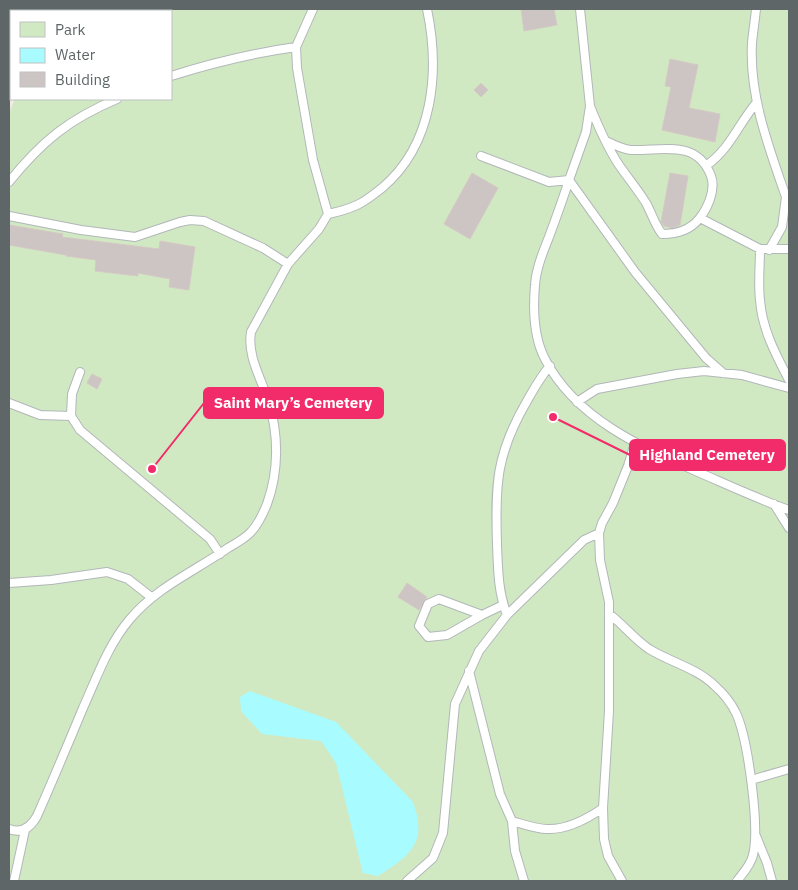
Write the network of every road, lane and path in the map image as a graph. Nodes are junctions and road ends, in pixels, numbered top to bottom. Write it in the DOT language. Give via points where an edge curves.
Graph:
graph roads {
  1 [pos="313,9"];
  2 [pos="427,9"];
  3 [pos="580,9"];
  4 [pos="756,9"];
  5 [pos="296,47"];
  6 [pos="172,76"];
  7 [pos="115,100"];
  8 [pos="757,102"];
  9 [pos="590,106"];
  10 [pos="606,141"];
  11 [pos="481,156"];
  12 [pos="707,165"];
  13 [pos="570,180"];
  14 [pos="9,182"];
  15 [pos="788,199"];
  16 [pos="328,214"];
  17 [pos="9,216"];
  18 [pos="700,218"];
  19 [pos="760,249"];
  20 [pos="769,250"];
  21 [pos="789,250"];
  22 [pos="288,264"];
  23 [pos="550,366"];
  24 [pos="80,372"];
  25 [pos="723,373"];
  26 [pos="789,380"];
  27 [pos="789,388"];
  28 [pos="577,402"];
  29 [pos="9,403"];
  30 [pos="71,416"];
  31 [pos="635,443"];
  32 [pos="774,504"];
  33 [pos="789,510"];
  34 [pos="789,528"];
  35 [pos="600,533"];
  36 [pos="220,554"];
  37 [pos="9,583"];
  38 [pos="151,597"];
  39 [pos="503,605"];
  40 [pos="609,614"];
  41 [pos="482,615"];
  42 [pos="507,615"];
  43 [pos="469,672"];
  44 [pos="789,769"];
  45 [pos="751,780"];
  46 [pos="603,808"];
  47 [pos="512,821"];
  48 [pos="9,829"];
  49 [pos="25,830"];
  50 [pos="756,834"];
  51 [pos="14,881"];
  52 [pos="407,881"];
  53 [pos="524,881"];
  54 [pos="622,881"];
  55 [pos="737,881"];
  56 [pos="772,881"];
  1 -- 5 [label="lane"];
  2 -- 16 [label="lane" via="433,77 428,113 414,147 388,182 367,200"];
  3 -- 9 [label="lane"];
  4 -- 8 [label="lane" via="752,44"];
  5 -- 6 [label="lane" via="258,52"];
  5 -- 16 [label="lane" via="313,160"];
  7 -- 14 [label="lane" via="49,138"];
  8 -- 12 [label="lane" via="728,145"];
  8 -- 15 [label="lane"];
  9 -- 10 [label="lane"];
  9 -- 13 [label="lane" via="586,132"];
  10 -- 12 [label="lane" via="630,150 689,151"];
  10 -- 18 [label="lane" via="662,234 675,234"];
  11 -- 13 [label="lane" via="549,182"];
  12 -- 18 [label="lane" via="712,190"];
  13 -- 23 [label="lane" via="535,283 534,311 539,340"];
  13 -- 25 [label="lane" via="635,272 706,358"];
  15 -- 20 [label="lane" via="782,227"];
  16 -- 22 [label="lane"];
  17 -- 22 [label="lane" via="135,237 180,222 204,221 263,248"];
  18 -- 19 [label="lane"];
  19 -- 20 [label="lane"];
  19 -- 26 [label="lane" via="760,300 764,322"];
  20 -- 21 [label="lane"];
  22 -- 36 [label="lane" via="251,332 249,342 274,424 276,471 265,508 250,533"];
  23 -- 28 [label="lane"];
  23 -- 39 [label="lane" via="509,435 499,469 497,556"];
  24 -- 30 [label="lane" via="72,394"];
  25 -- 27 [label="lane"];
  25 -- 28 [label="lane" via="677,374 598,389"];
  28 -- 31 [label="lane"];
  29 -- 30 [label="lane" via="40,415"];
  30 -- 36 [label="lane" via="80,430 210,538"];
  31 -- 32 [label="lane"];
  31 -- 35 [label="lane"];
  32 -- 33 [label="lane"];
  32 -- 34 [label="lane"];
  35 -- 40 [label="lane" via="600,560"];
  35 -- 42 [label="lane" via="584,540"];
  36 -- 38 [label="lane"];
  37 -- 38 [label="lane" via="107,572 128,578"];
  38 -- 49 [label="lane" via="116,637 37,816"];
  39 -- 41 [label="lane"];
  39 -- 42 [label="lane"];
  40 -- 45 [label="lane" via="649,648 701,675 727,698 736,713"];
  40 -- 46 [label="lane" via="609,711"];
  41 -- 41 [label="lane" via="447,635 428,637 420,626 428,604 440,599"];
  42 -- 43 [label="lane" via="479,651"];
  43 -- 47 [label="lane" via="500,794"];
  43 -- 52 [label="lane" via="455,704 443,833 433,858"];
  44 -- 45 [label="lane"];
  45 -- 50 [label="lane"];
  46 -- 47 [label="lane" via="582,821 554,829"];
  46 -- 54 [label="lane" via="608,856"];
  47 -- 53 [label="lane" via="514,851"];
  48 -- 49 [label="lane"];
  49 -- 51 [label="lane"];
  50 -- 55 [label="lane" via="753,856"];
  50 -- 56 [label="lane"];
}
